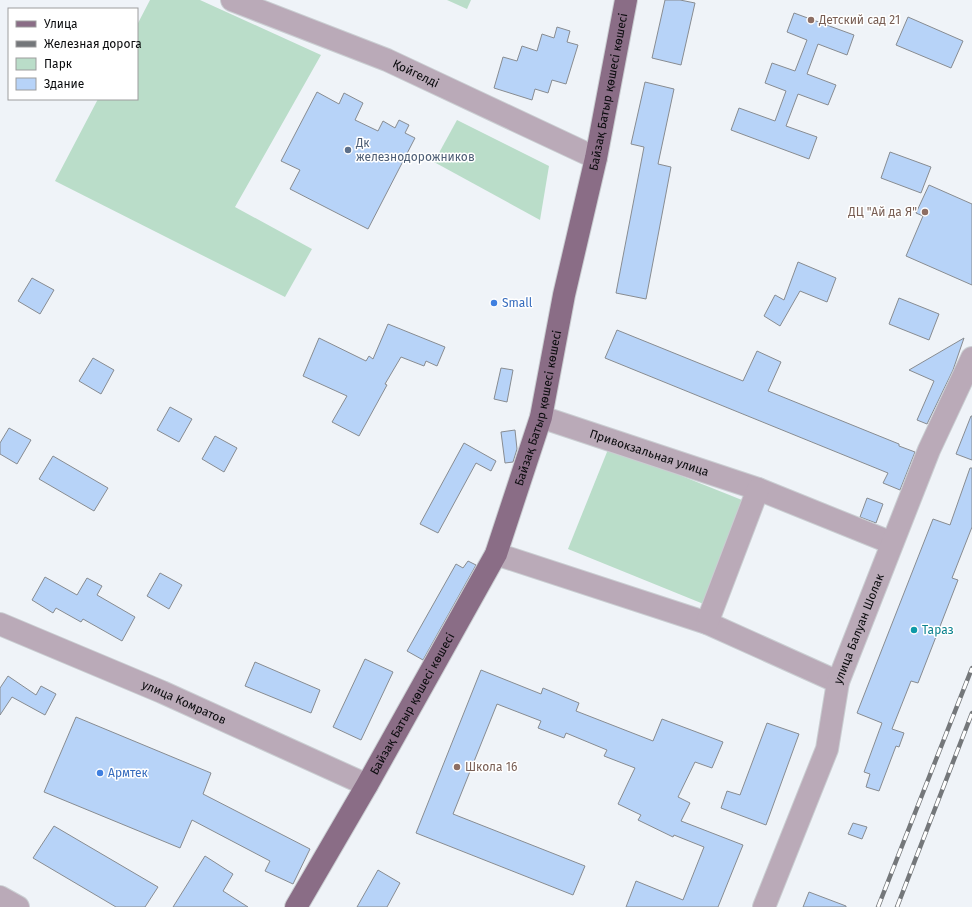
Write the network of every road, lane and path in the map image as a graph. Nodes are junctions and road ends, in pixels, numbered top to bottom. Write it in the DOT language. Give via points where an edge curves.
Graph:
graph roads {
  1 [pos="232,0"];
  2 [pos="626,0"];
  3 [pos="596,158"];
  4 [pos="972,358"];
  5 [pos="541,417"];
  6 [pos="758,489"];
  7 [pos="892,543"];
  8 [pos="496,554"];
  9 [pos="707,623"];
  10 [pos="0,624"];
  11 [pos="838,682"];
  12 [pos="367,785"];
  13 [pos="0,897"];
  14 [pos="18,907"];
  15 [pos="296,907"];
  16 [pos="764,907"];
  1 -- 3 [label="street, Қойгелді" via="387,60"];
  2 -- 3 [label="main road, Байзақ Батыр қөшесі көшесі"];
  3 -- 5 [label="main road, Байзақ Батыр қөшесі көшесі" via="564,295"];
  4 -- 7 [label="street, улица Балуан Шолак" via="929,450"];
  5 -- 6 [label="street, Привокзальная улица"];
  5 -- 8 [label="main road, Байзақ Батыр қөшесі көшесі"];
  6 -- 7 [label="street, Привокзальная улица"];
  6 -- 9 [label="street"];
  7 -- 11 [label="street, улица Балуан Шолак"];
  8 -- 9 [label="street"];
  8 -- 12 [label="main road, Байзақ Батыр қөшесі көшесі"];
  9 -- 11 [label="street"];
  10 -- 12 [label="street, улица Комратов" via="162,692"];
  11 -- 16 [label="street, улица Балуан Шолак" via="827,749"];
  12 -- 15 [label="main road, Байзақ Батыр қөшесі көшесі"];
  13 -- 14 [label="street"];
}
